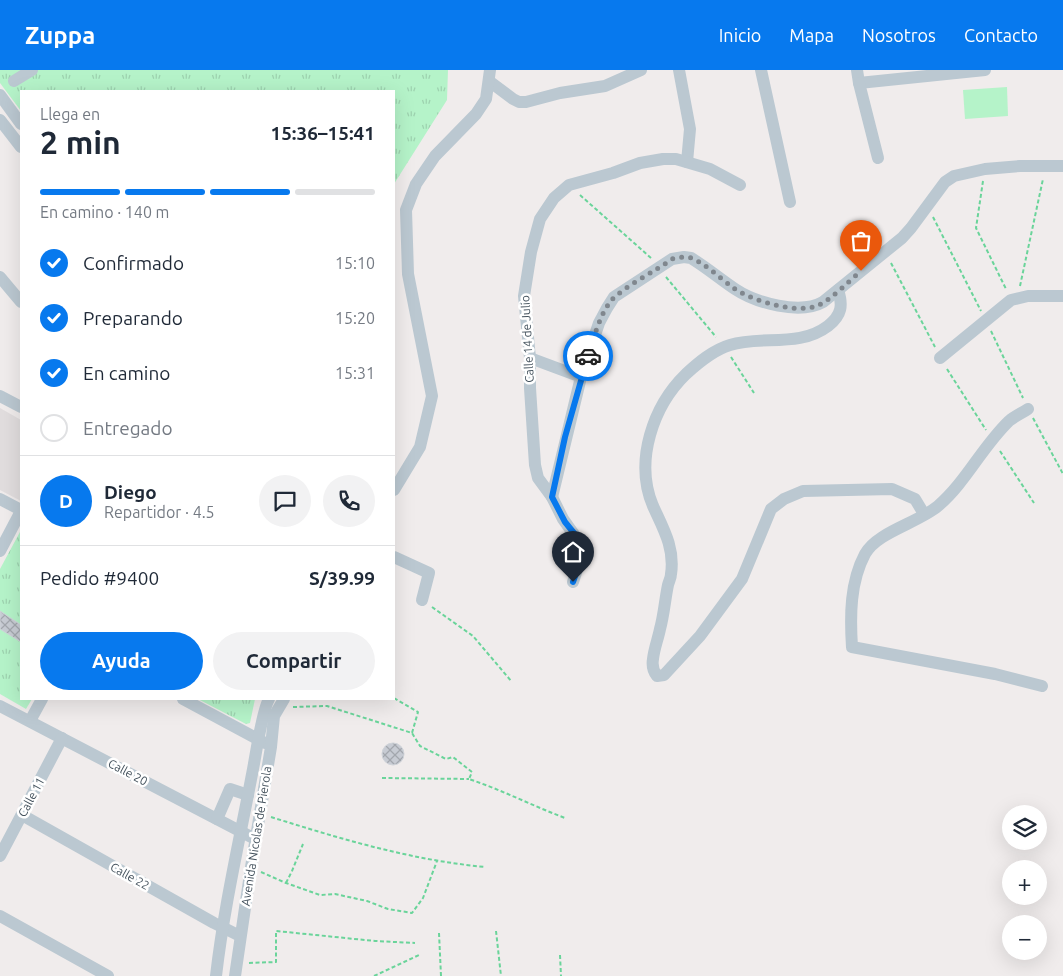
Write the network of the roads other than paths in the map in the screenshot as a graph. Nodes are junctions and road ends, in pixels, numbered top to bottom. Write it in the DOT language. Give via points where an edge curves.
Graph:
graph roads {
  1 [pos="32,70"];
  2 [pos="641,70"];
  3 [pos="679,70"];
  4 [pos="761,70"];
  5 [pos="985,70"];
  6 [pos="490,76"];
  7 [pos="858,76"];
  8 [pos="14,81"];
  9 [pos="0,95"];
  10 [pos="0,120"];
  11 [pos="20,123"];
  12 [pos="20,146"];
  13 [pos="878,158"];
  14 [pos="687,162"];
  15 [pos="1063,166"];
  16 [pos="740,185"];
  17 [pos="790,202"];
  18 [pos="0,277"];
  19 [pos="838,290"];
  20 [pos="1063,296"];
  21 [pos="20,299"];
  22 [pos="530,358"];
  23 [pos="940,358"];
  24 [pos="581,377"];
  25 [pos="0,396"];
  26 [pos="20,406"];
  27 [pos="1028,408"];
  28 [pos="395,488"];
  29 [pos="552,497"];
  30 [pos="0,499"];
  31 [pos="20,510"];
  32 [pos="20,513"];
  33 [pos="924,514"];
  34 [pos="0,551"];
  35 [pos="395,557"];
  36 [pos="573,582"];
  37 [pos="422,600"];
  38 [pos="1042,686"];
  39 [pos="41,700"];
  40 [pos="186,700"];
  41 [pos="265,700"];
  42 [pos="281,703"];
  43 [pos="0,706"];
  44 [pos="30,722"];
  45 [pos="62,738"];
  46 [pos="259,740"];
  47 [pos="272,746"];
  48 [pos="248,795"];
  49 [pos="22,815"];
  50 [pos="217,819"];
  51 [pos="242,832"];
  52 [pos="255,839"];
  53 [pos="0,856"];
  54 [pos="0,916"];
  55 [pos="222,926"];
  56 [pos="240,936"];
  57 [pos="108,976"];
  58 [pos="216,976"];
  59 [pos="235,976"];
  1 -- 8 [label="street"];
  2 -- 6 [label="street" via="604,86 526,102 513,99"];
  3 -- 14 [label="street" via="690,130"];
  4 -- 17 [label="street"];
  5 -- 7 [label="street"];
  6 -- 28 [label="street" via="486,98 476,114 435,156 416,184 406,210 408,274 432,396 420,447"];
  7 -- 13 [label="street"];
  9 -- 11 [label="street"];
  10 -- 12 [label="street"];
  14 -- 16 [label="street, Calle 14 de Julio" via="710,169"];
  14 -- 22 [label="street, Calle 14 de Julio" via="663,159 640,163 569,185 546,208 531,252 524,296"];
  15 -- 19 [label="street" via="985,169 954,176 945,182 911,228"];
  18 -- 21 [label="street"];
  19 -- 24 [label="street" via="818,305 786,307 736,290 691,258 672,259 610,302 599,323"];
  19 -- 33 [label="street" via="841,310 836,319 820,331 804,337 743,342 724,347 691,370 673,389 658,414 648,442 646,471 648,490 671,554 671,575 652,660 653,672 656,676 664,675 700,636 742,579 771,509 784,499 803,491 892,489 915,499"];
  20 -- 23 [label="street" via="1014,299"];
  22 -- 24 [label="street"];
  22 -- 29 [label="street, Calle 14 de Julio" via="535,465 538,478"];
  24 -- 29 [label="street"];
  25 -- 26 [label="street"];
  27 -- 33 [label="street" via="992,439 937,507"];
  29 -- 36 [label="street, Calle 14 de Julio" via="581,547"];
  30 -- 31 [label="street"];
  32 -- 34 [label="street"];
  33 -- 38 [label="street" via="876,540 865,553 855,579 850,619 852,647"];
  35 -- 37 [label="street" via="429,573"];
  39 -- 44 [label="street"];
  40 -- 46 [label="street"];
  41 -- 42 [label="street"];
  41 -- 46 [label="street"];
  42 -- 47 [label="street, Avenida Nicolas de Pierola" via="274,716"];
  43 -- 44 [label="street, Calle 20"];
  44 -- 45 [label="street, Calle 20"];
  45 -- 49 [label="street, Calle 11"];
  45 -- 50 [label="street, Calle 20"];
  46 -- 47 [label="street"];
  46 -- 48 [label="street"];
  47 -- 52 [label="street, Avenida Nicolas de Pierola"];
  48 -- 50 [label="street" via="230,789"];
  48 -- 51 [label="street"];
  49 -- 53 [label="street, Calle 11"];
  49 -- 55 [label="street, Calle 22"];
  50 -- 51 [label="street, Calle 20"];
  51 -- 52 [label="street, Calle 20"];
  51 -- 55 [label="street"];
  52 -- 56 [label="street, Avenida Nicolas de Pierola"];
  54 -- 57 [label="street"];
  55 -- 56 [label="street, Calle 22"];
  55 -- 58 [label="street"];
  56 -- 59 [label="street, Avenida Nicolas de Pierola"];
}
